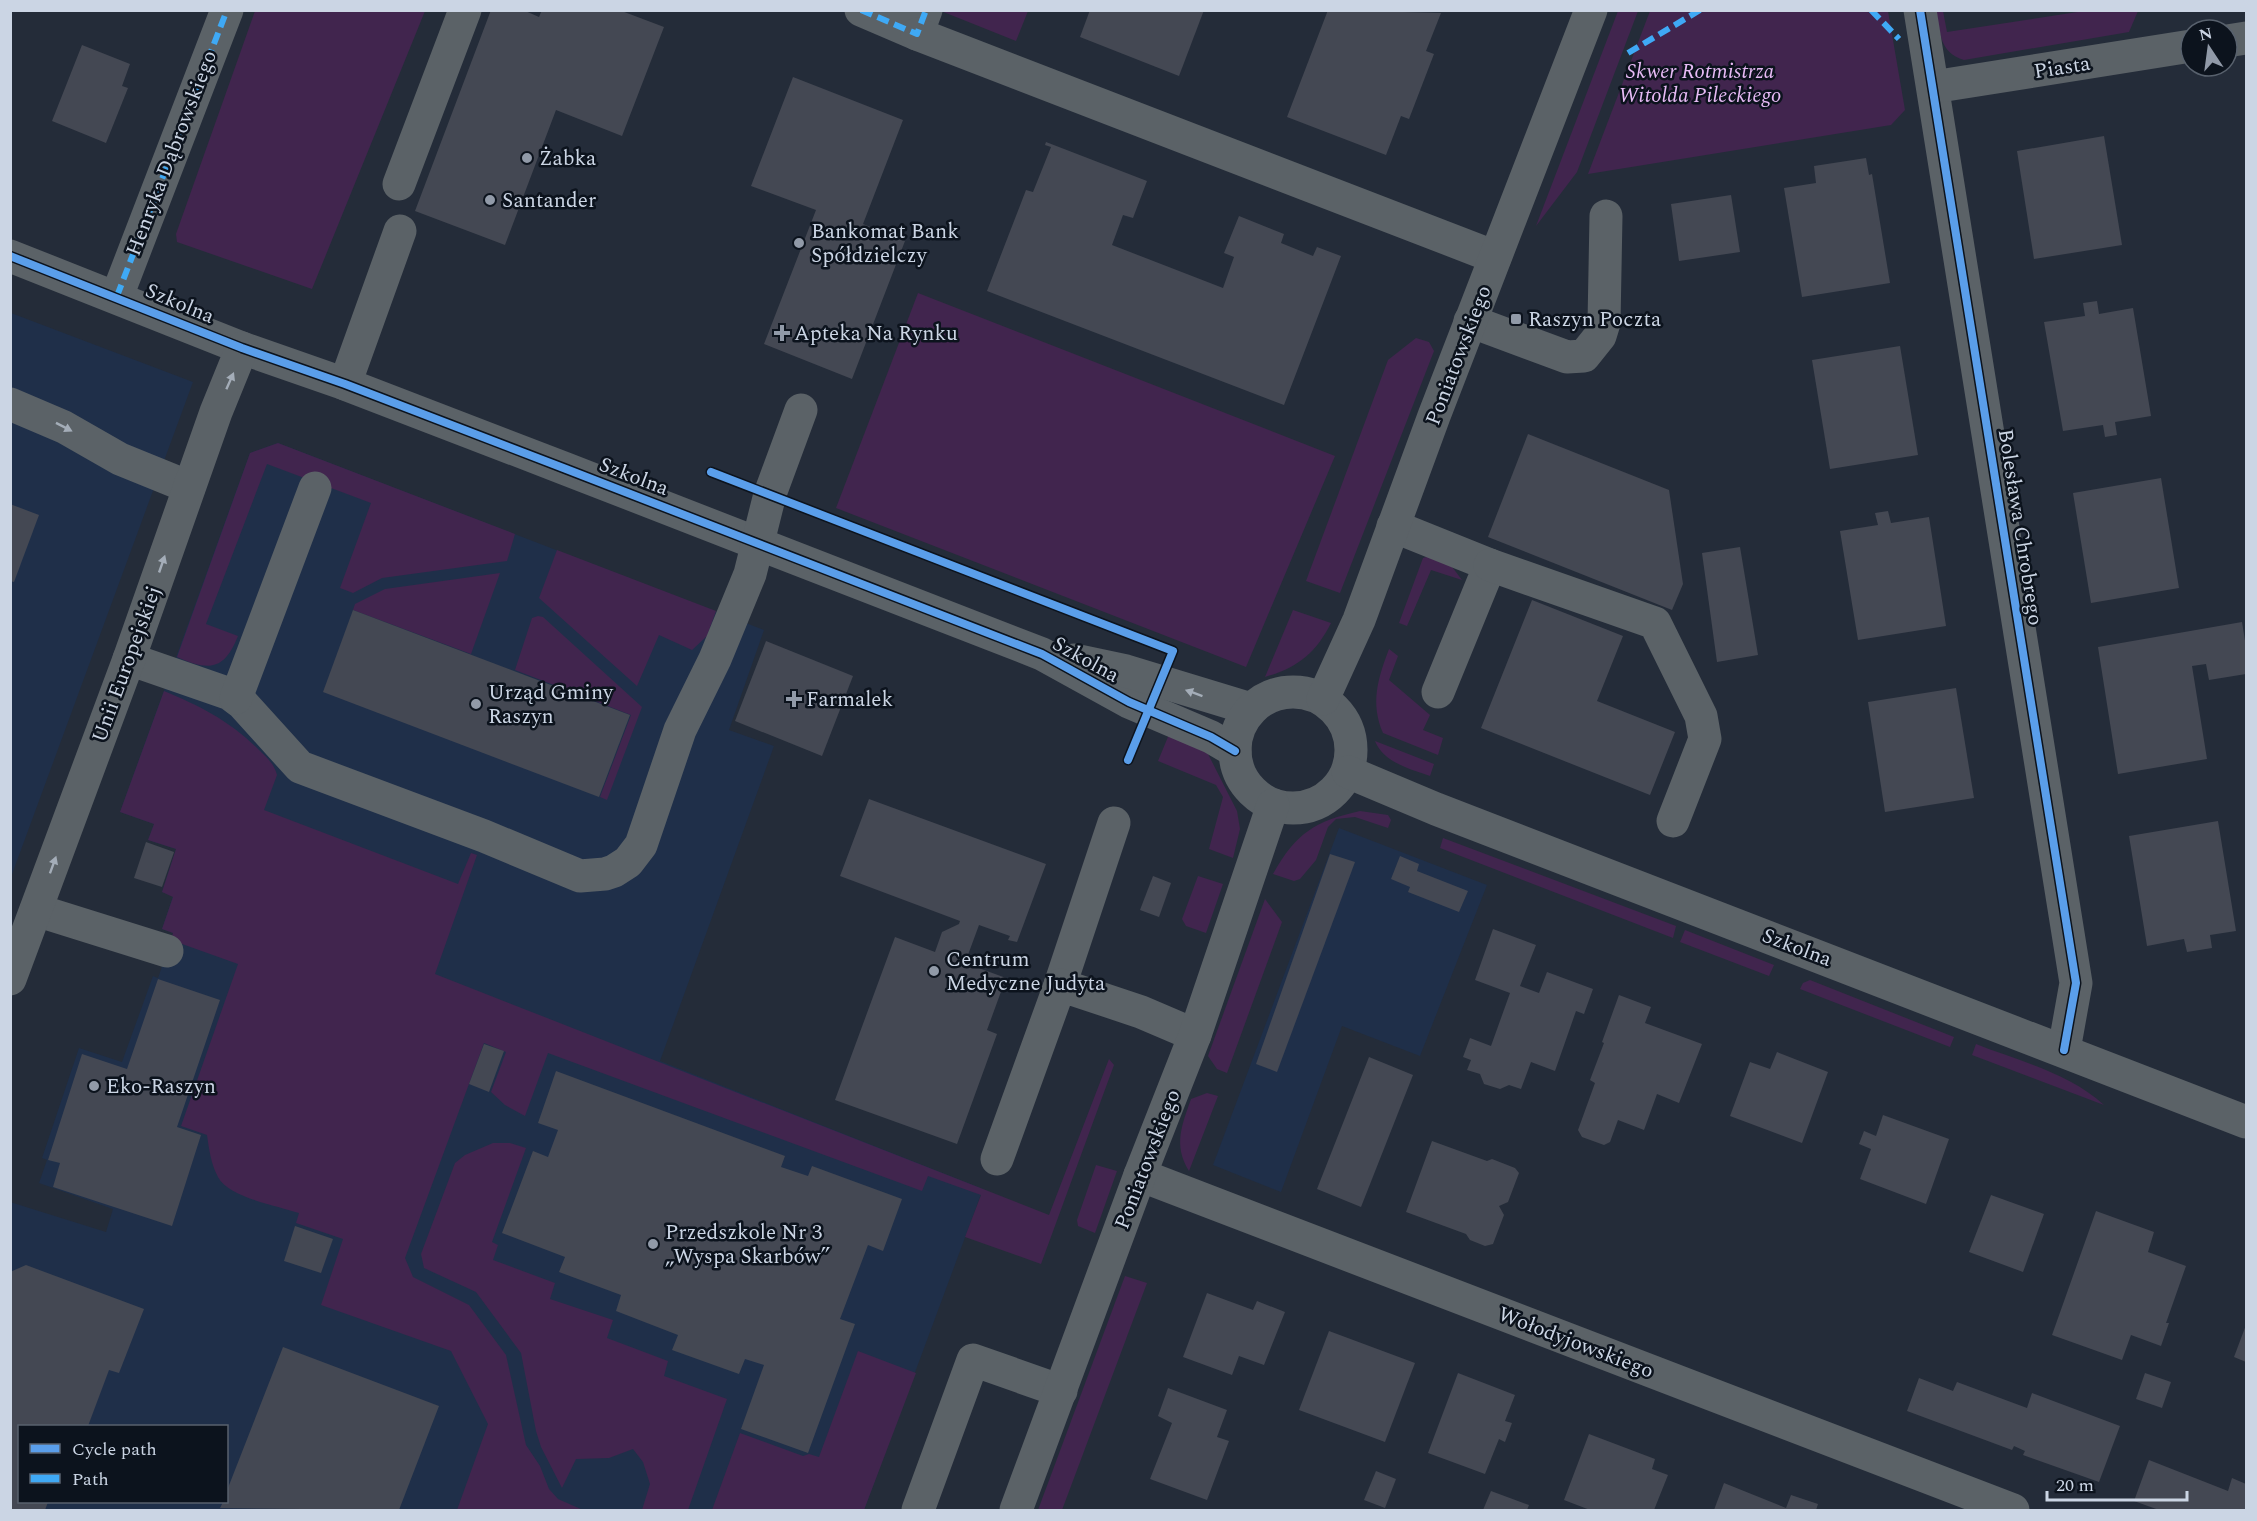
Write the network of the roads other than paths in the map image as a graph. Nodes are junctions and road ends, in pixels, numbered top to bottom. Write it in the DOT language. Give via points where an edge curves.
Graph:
graph roads {
  1 [pos="227,10"];
  2 [pos="465,10"];
  3 [pos="861,10"];
  4 [pos="1591,10"];
  5 [pos="1920,10"];
  6 [pos="922,22"];
  7 [pos="2179,48"];
  8 [pos="1933,87"];
  9 [pos="399,184"];
  10 [pos="1606,216"];
  11 [pos="400,231"];
  12 [pos="10,256"];
  13 [pos="1496,257"];
  14 [pos="117,296"];
  15 [pos="1470,321"];
  16 [pos="242,348"];
  17 [pos="345,384"];
  18 [pos="10,404"];
  19 [pos="801,410"];
  20 [pos="189,488"];
  21 [pos="315,488"];
  22 [pos="1393,526"];
  23 [pos="758,544"];
  24 [pos="1490,565"];
  25 [pos="1042,654"];
  26 [pos="129,659"];
  27 [pos="1438,692"];
  28 [pos="236,698"];
  29 [pos="1323,699"];
  30 [pos="1251,709"];
  31 [pos="1235,751"];
  32 [pos="1348,772"];
  33 [pos="1273,805"];
  34 [pos="1673,821"];
  35 [pos="1114,823"];
  36 [pos="36,910"];
  37 [pos="167,951"];
  38 [pos="10,979"];
  39 [pos="1060,985"];
  40 [pos="1195,1035"];
  41 [pos="2064,1050"];
  42 [pos="2247,1122"];
  43 [pos="997,1159"];
  44 [pos="1140,1175"];
  45 [pos="1061,1390"];
  46 [pos="918,1510"];
  47 [pos="1016,1510"];
  48 [pos="2013,1510"];
  1 -- 14 [label="street, Henryka Dąbrowskiego"];
  2 -- 9 [label="street"];
  3 -- 6 [label="street"];
  4 -- 13 [label="street, Poniatowskiego"];
  5 -- 8 [label="street, Bolesława Chrobrego"];
  6 -- 13 [label="street"];
  7 -- 8 [label="street, Piasta"];
  8 -- 41 [label="street, Bolesława Chrobrego" via="2076,983"];
  10 -- 15 [label="street" via="1604,322 1600,336 1584,356 1567,357"];
  11 -- 17 [label="street"];
  12 -- 14 [label="street, Szkolna"];
  13 -- 15 [label="street, Poniatowskiego"];
  14 -- 16 [label="street, Szkolna"];
  15 -- 22 [label="street, Poniatowskiego"];
  16 -- 17 [label="street, Szkolna"];
  20 -- 16 [label="street, Unii Europejskiej, one-way"];
  17 -- 23 [label="street, Szkolna"];
  18 -- 20 [label="street, one-way" via="64,427 120,459"];
  19 -- 23 [label="street" via="770,494"];
  26 -- 20 [label="street, Unii Europejskiej, one-way"];
  21 -- 28 [label="street"];
  22 -- 24 [label="street"];
  22 -- 29 [label="street, Poniatowskiego" via="1359,620"];
  23 -- 25 [label="street, Szkolna"];
  23 -- 28 [label="street" via="750,574 715,659 676,738 641,845 627,862 604,874 580,876 300,767"];
  24 -- 27 [label="street"];
  24 -- 34 [label="street" via="1654,623 1701,716 1705,739"];
  30 -- 25 [label="street, Szkolna, one-way" via="1126,671"];
  25 -- 31 [label="street, Szkolna" via="1129,702"];
  26 -- 28 [label="street"];
  36 -- 26 [label="street, Unii Europejskiej, one-way"];
  29 -- 30 [label="street" via="1305,692 1285,692 1266,698"];
  29 -- 32 [label="street" via="1343,718 1349,731 1352,759"];
  30 -- 31 [label="street" via="1242,722"];
  31 -- 33 [label="street" via="1242,778 1261,799"];
  32 -- 33 [label="street" via="1325,799 1309,807"];
  32 -- 41 [label="street, Szkolna" via="1458,818"];
  33 -- 40 [label="street, Poniatowskiego"];
  35 -- 39 [label="street"];
  36 -- 37 [label="street"];
  36 -- 38 [label="street, Unii Europejskiej"];
  39 -- 40 [label="street"];
  39 -- 43 [label="street"];
  40 -- 44 [label="street, Poniatowskiego"];
  41 -- 42 [label="street, Szkolna"];
  44 -- 45 [label="street, Poniatowskiego"];
  44 -- 48 [label="street, Wołodyjowskiego"];
  45 -- 46 [label="street" via="973,1360"];
  45 -- 47 [label="street, Poniatowskiego"];
}
